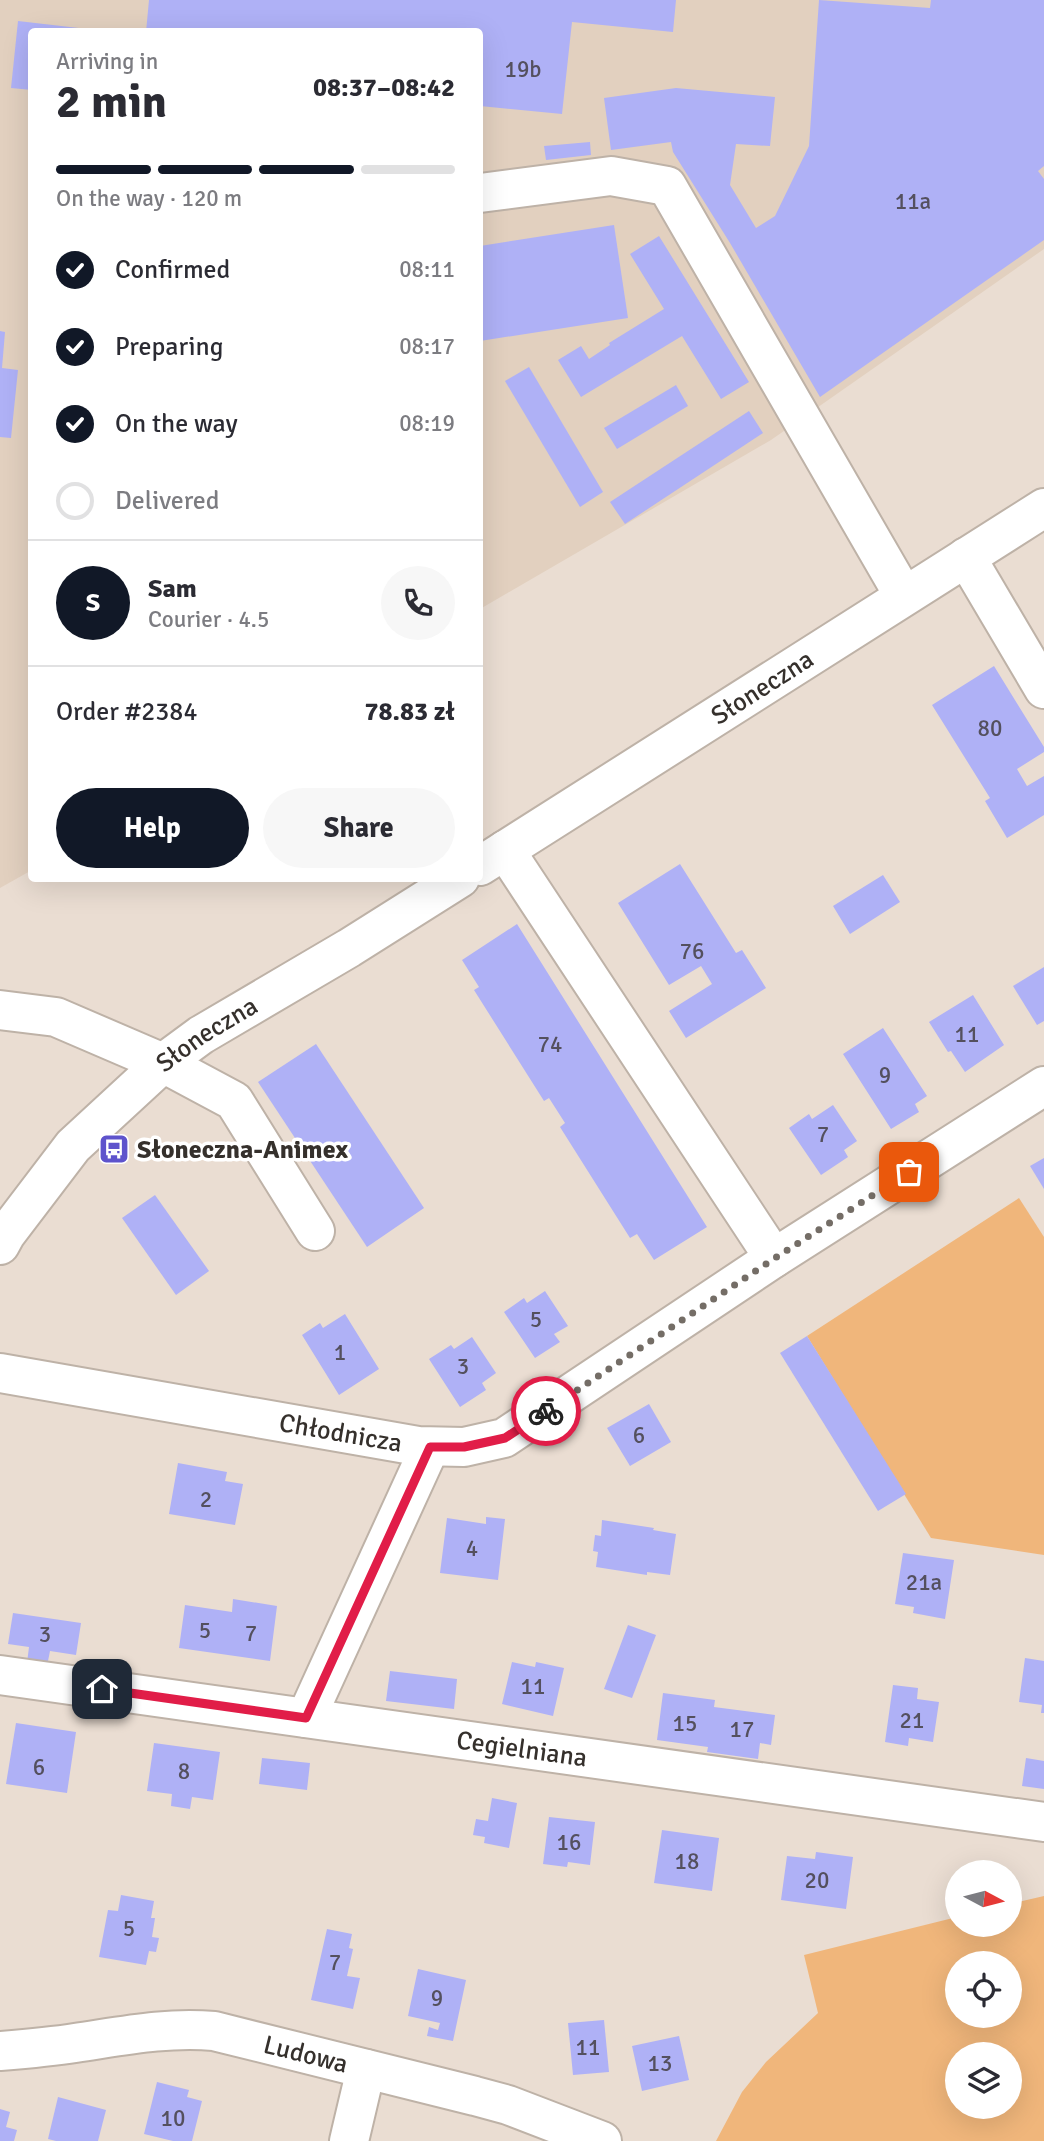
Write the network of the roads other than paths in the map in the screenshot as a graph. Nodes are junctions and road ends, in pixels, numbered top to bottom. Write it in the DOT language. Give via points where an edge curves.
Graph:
graph roads {
  1 [pos="483,193"];
  2 [pos="1044,508"];
  3 [pos="966,557"];
  4 [pos="904,596"];
  5 [pos="1044,689"];
  6 [pos="492,858"];
  7 [pos="454,882"];
  8 [pos="0,1010"];
  9 [pos="163,1063"];
  10 [pos="1044,1086"];
  11 [pos="315,1231"];
  12 [pos="0,1245"];
  13 [pos="775,1258"];
  14 [pos="0,1373"];
  15 [pos="430,1447"];
  16 [pos="0,1675"];
  17 [pos="306,1718"];
  18 [pos="1044,1822"];
  19 [pos="0,2051"];
  20 [pos="366,2068"];
  21 [pos="349,2141"];
  22 [pos="602,2141"];
  1 -- 4 [label="street" via="611,176 667,186"];
  2 -- 3 [label="street, Słoneczna"];
  3 -- 4 [label="street, Słoneczna"];
  3 -- 5 [label="street"];
  4 -- 6 [label="street, Słoneczna"];
  6 -- 13 [label="street"];
  7 -- 9 [label="street, Słoneczna" via="201,1035"];
  8 -- 9 [label="street" via="56,1017"];
  9 -- 11 [label="street" via="234,1101"];
  9 -- 12 [label="street, Słoneczna" via="73,1146"];
  10 -- 13 [label="street, Chłodnicza"];
  13 -- 15 [label="street, Chłodnicza" via="505,1438 464,1447"];
  14 -- 15 [label="street, Chłodnicza"];
  15 -- 17 [label="street"];
  16 -- 17 [label="street, Cegielniana"];
  17 -- 18 [label="street, Cegielniana"];
  19 -- 20 [label="street, Ludowa" via="183,2028 214,2031"];
  20 -- 21 [label="street"];
  20 -- 22 [label="street, Ludowa" via="508,2105"];
}
